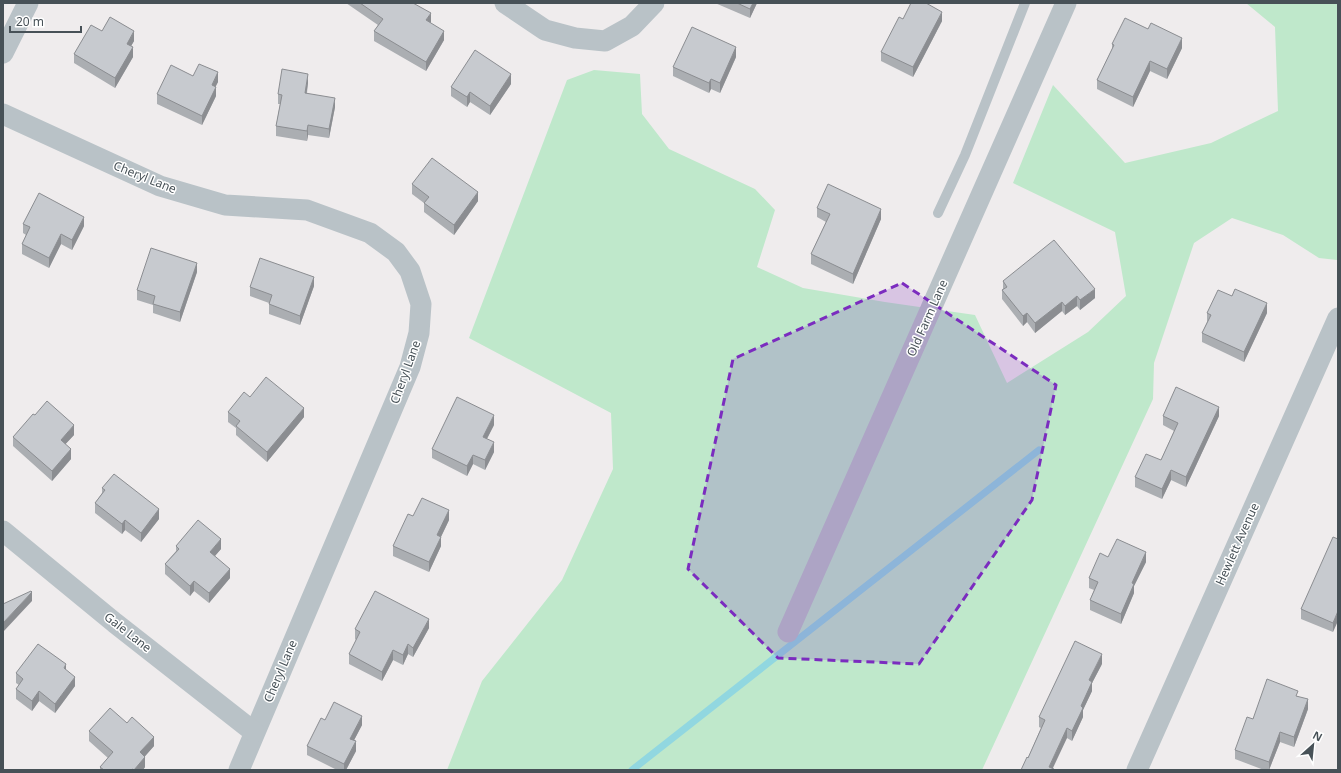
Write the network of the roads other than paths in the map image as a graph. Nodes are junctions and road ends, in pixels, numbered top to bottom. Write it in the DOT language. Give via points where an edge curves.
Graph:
graph roads {
  1 [pos="28,3"];
  2 [pos="505,3"];
  3 [pos="654,3"];
  4 [pos="1025,3"];
  5 [pos="1066,3"];
  6 [pos="3,53"];
  7 [pos="3,114"];
  8 [pos="938,213"];
  9 [pos="1338,318"];
  10 [pos="3,531"];
  11 [pos="788,632"];
  12 [pos="254,732"];
  13 [pos="239,770"];
  14 [pos="1137,770"];
  1 -- 6 [label="street"];
  2 -- 3 [label="street" via="545,30 575,38 604,41 632,26"];
  4 -- 8 [label="lane" via="965,155"];
  5 -- 11 [label="street, Old Farm Lane"];
  7 -- 12 [label="street, Cheryl Lane" via="160,186 225,205 307,210 370,234 396,252 410,271 421,304 419,333 410,367"];
  9 -- 14 [label="street, Hewlett Avenue"];
  10 -- 12 [label="street, Gale Lane"];
  12 -- 13 [label="street, Cheryl Lane"];
}
